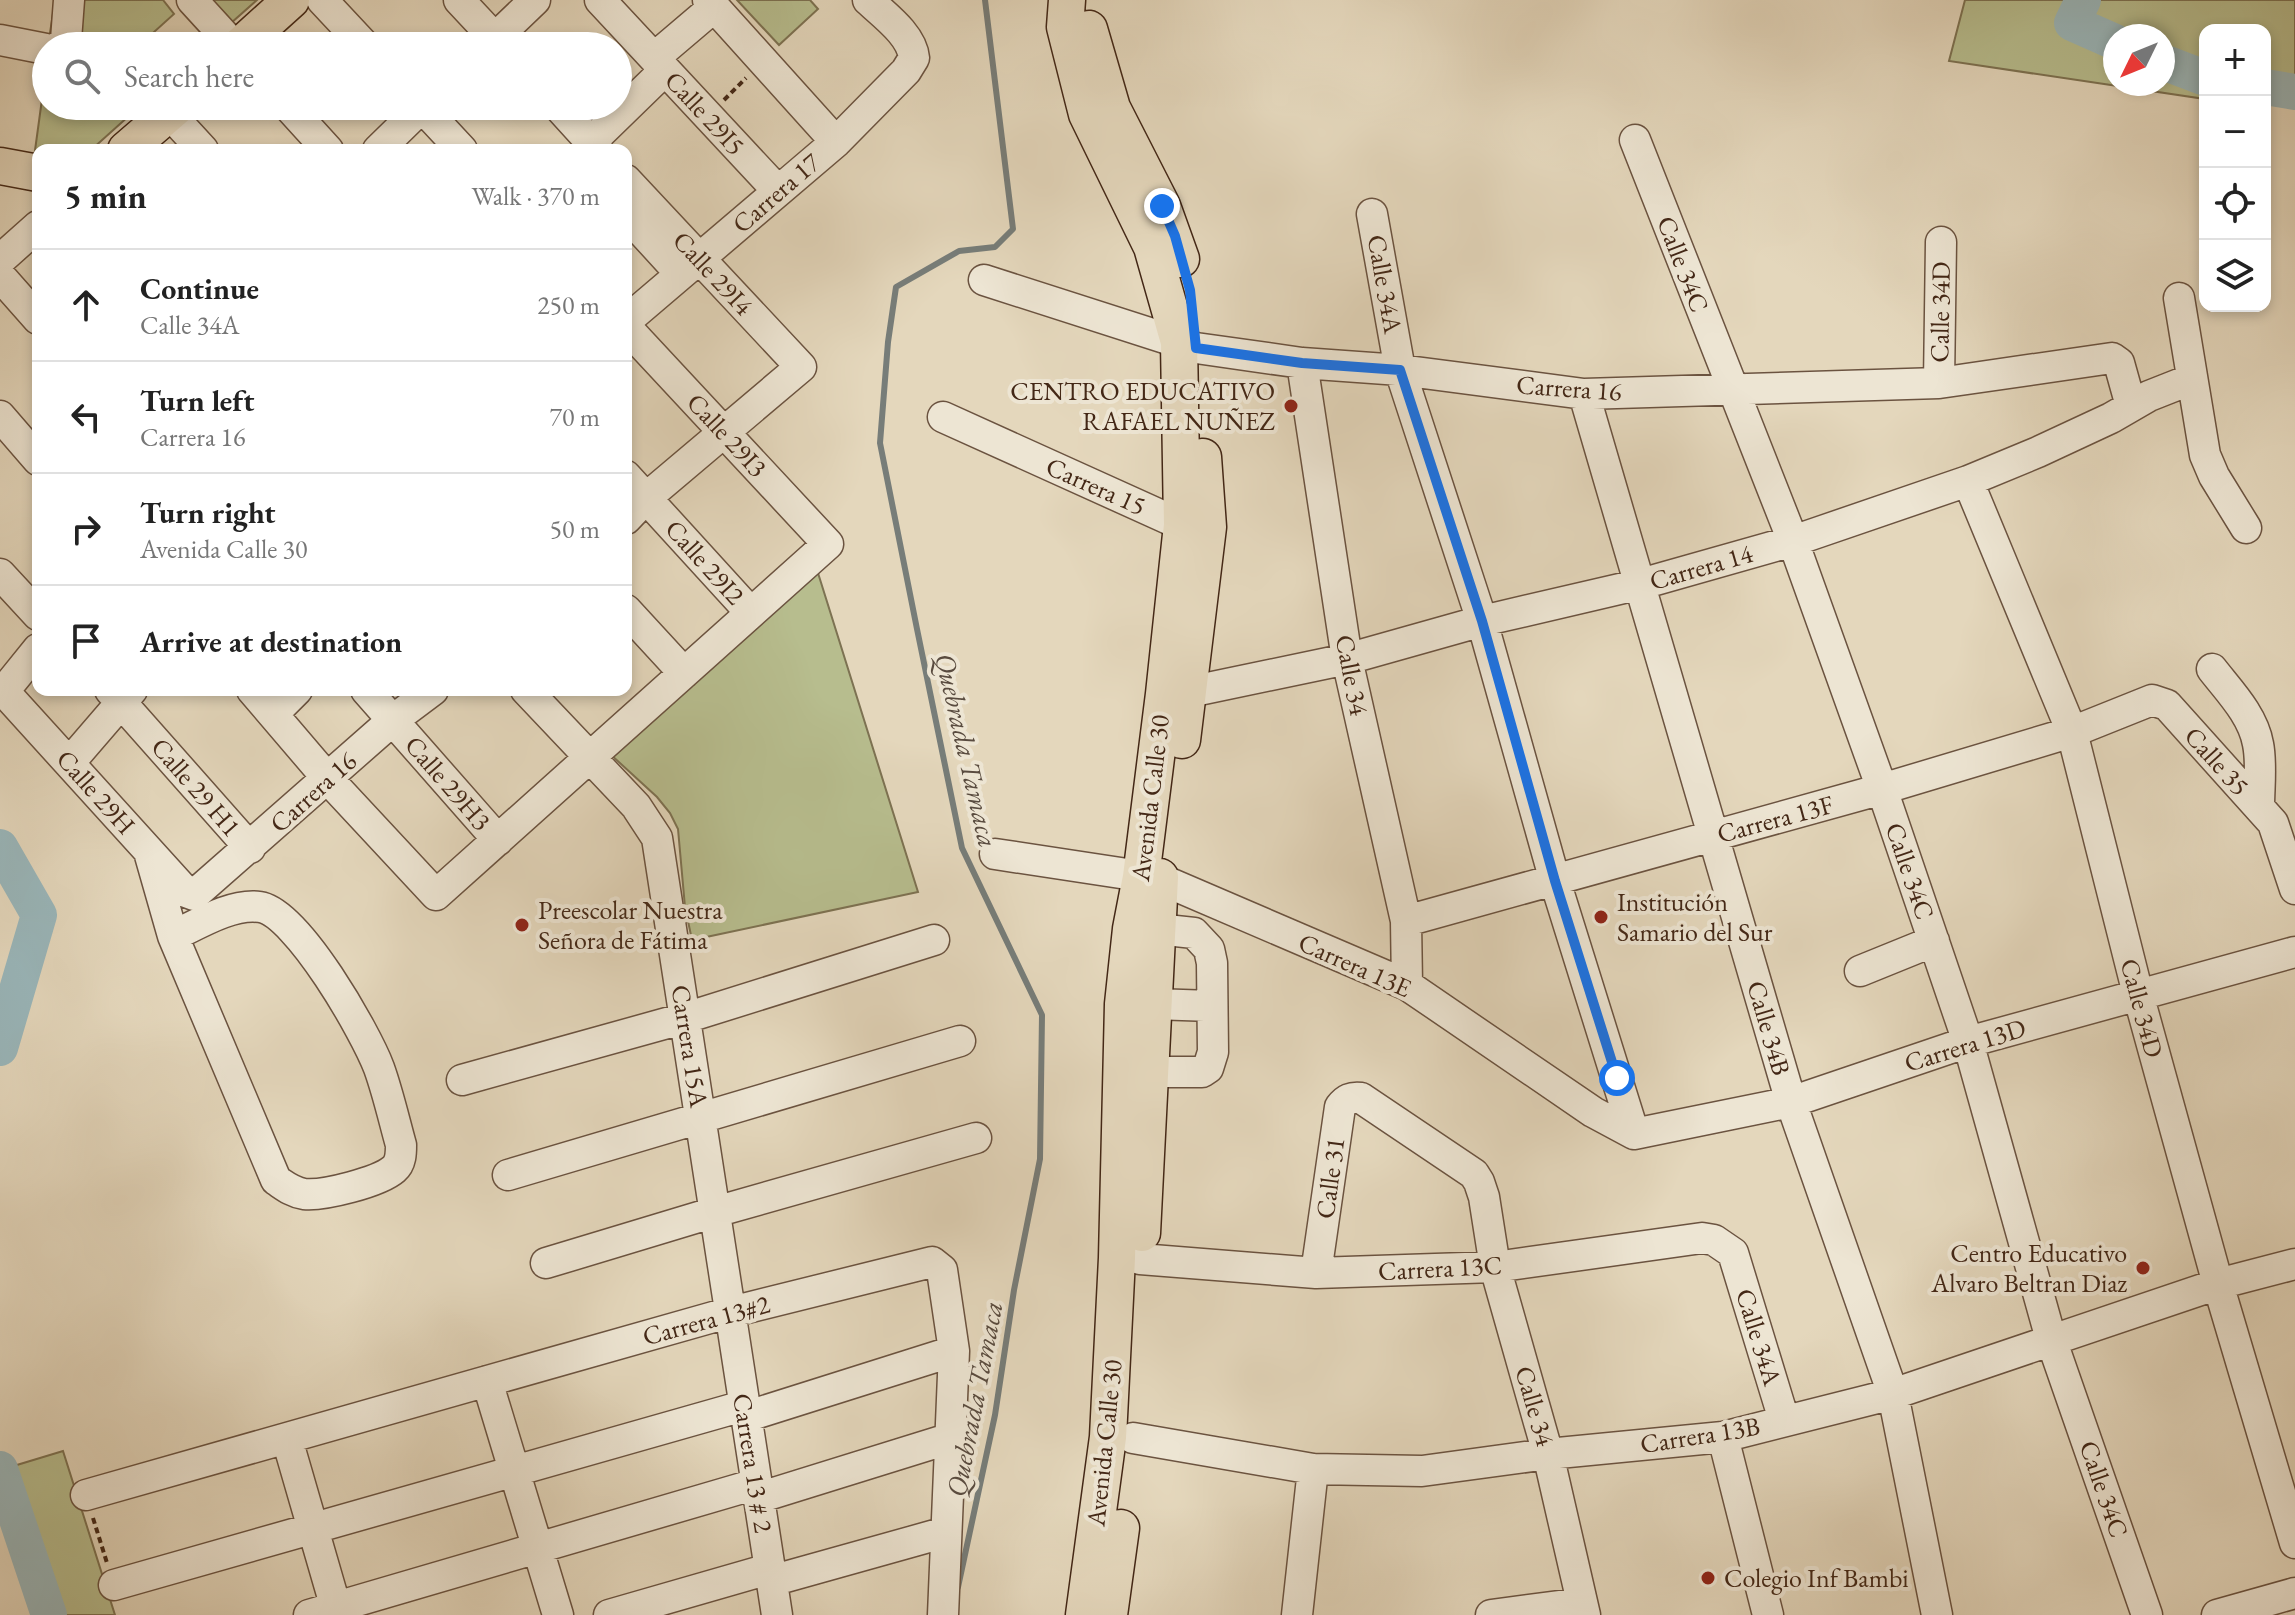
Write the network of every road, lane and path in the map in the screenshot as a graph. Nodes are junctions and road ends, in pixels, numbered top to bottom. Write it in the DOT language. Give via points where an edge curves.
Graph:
graph roads {
  1 [pos="69,0"];
  2 [pos="192,0"];
  3 [pos="291,0"];
  4 [pos="322,0"];
  5 [pos="459,0"];
  6 [pos="535,0"];
  7 [pos="600,0"];
  8 [pos="868,0"];
  9 [pos="1067,0"];
  10 [pos="1090,0"];
  11 [pos="711,4"];
  12 [pos="67,32"];
  13 [pos="221,32"];
  14 [pos="256,32"];
  15 [pos="352,32"];
  16 [pos="485,32"];
  17 [pos="504,32"];
  18 [pos="630,32"];
  19 [pos="632,34"];
  20 [pos="0,40"];
  21 [pos="32,46"];
  22 [pos="763,61"];
  23 [pos="660,64"];
  24 [pos="632,99"];
  25 [pos="708,116"];
  26 [pos="161,120"];
  27 [pos="180,120"];
  28 [pos="301,120"];
  29 [pos="408,120"];
  30 [pos="435,120"];
  31 [pos="570,120"];
  32 [pos="615,120"];
  33 [pos="1635,140"];
  34 [pos="836,142"];
  35 [pos="133,144"];
  36 [pos="198,144"];
  37 [pos="323,144"];
  38 [pos="384,144"];
  39 [pos="457,144"];
  40 [pos="591,144"];
  41 [pos="596,144"];
  42 [pos="0,166"];
  43 [pos="32,172"];
  44 [pos="0,188"];
  45 [pos="632,188"];
  46 [pos="778,191"];
  47 [pos="32,194"];
  48 [pos="1372,214"];
  49 [pos="632,219"];
  50 [pos="32,231"];
  51 [pos="1941,242"];
  52 [pos="0,260"];
  53 [pos="690,266"];
  54 [pos="0,276"];
  55 [pos="984,280"];
  56 [pos="2179,298"];
  57 [pos="632,310"];
  58 [pos="32,312"];
  59 [pos="632,315"];
  60 [pos="1187,345"];
  61 [pos="1302,363"];
  62 [pos="1400,370"];
  63 [pos="2192,379"];
  64 [pos="1939,383"];
  65 [pos="1730,388"];
  66 [pos="1584,394"];
  67 [pos="2131,406"];
  68 [pos="0,416"];
  69 [pos="943,417"];
  70 [pos="724,432"];
  71 [pos="32,453"];
  72 [pos="1968,481"];
  73 [pos="633,498"];
  74 [pos="1195,526"];
  75 [pos="2246,528"];
  76 [pos="1793,541"];
  77 [pos="0,574"];
  78 [pos="1641,584"];
  79 [pos="32,609"];
  80 [pos="751,613"];
  81 [pos="632,617"];
  82 [pos="1482,621"];
  83 [pos="32,656"];
  84 [pos="1347,659"];
  85 [pos="2212,669"];
  86 [pos="684,673"];
  87 [pos="2,689"];
  88 [pos="1189,692"];
  89 [pos="120,696"];
  90 [pos="123,696"];
  91 [pos="258,696"];
  92 [pos="291,696"];
  93 [pos="371,696"];
  94 [pos="425,696"];
  95 [pos="532,696"];
  96 [pos="2139,703"];
  97 [pos="274,713"];
  98 [pos="393,720"];
  99 [pos="2072,732"];
  100 [pos="590,757"];
  101 [pos="70,762"];
  102 [pos="328,779"];
  103 [pos="1882,789"];
  104 [pos="2276,816"];
  105 [pos="1712,836"];
  106 [pos="498,840"];
  107 [pos="250,848"];
  108 [pos="149,852"];
  109 [pos="995,854"];
  110 [pos="1150,878"];
  111 [pos="1555,881"];
  112 [pos="2295,889"];
  113 [pos="194,895"];
  114 [pos="1406,921"];
  115 [pos="1157,929"];
  116 [pos="173,936"];
  117 [pos="934,940"];
  118 [pos="1934,941"];
  119 [pos="2295,952"];
  120 [pos="1860,971"];
  121 [pos="1407,985"];
  122 [pos="2138,994"];
  123 [pos="1153,1004"];
  124 [pos="1212,1006"];
  125 [pos="685,1018"];
  126 [pos="960,1041"];
  127 [pos="1968,1042"];
  128 [pos="1150,1072"];
  129 [pos="462,1080"];
  130 [pos="1361,1098"];
  131 [pos="1791,1102"];
  132 [pos="700,1116"];
  133 [pos="1634,1134"];
  134 [pos="976,1138"];
  135 [pos="508,1175"];
  136 [pos="715,1212"];
  137 [pos="1733,1253"];
  138 [pos="1140,1259"];
  139 [pos="546,1263"];
  140 [pos="2295,1264"];
  141 [pos="1495,1267"];
  142 [pos="1316,1273"];
  143 [pos="2218,1284"];
  144 [pos="731,1312"];
  145 [pos="2051,1339"];
  146 [pos="954,1351"];
  147 [pos="487,1381"];
  148 [pos="1893,1394"];
  149 [pos="744,1411"];
  150 [pos="1784,1420"];
  151 [pos="1723,1437"];
  152 [pos="951,1438"];
  153 [pos="1133,1438"];
  154 [pos="287,1439"];
  155 [pos="1548,1454"];
  156 [pos="1313,1469"];
  157 [pos="514,1471"];
  158 [pos="757,1491"];
  159 [pos="86,1495"];
  160 [pos="313,1529"];
  161 [pos="946,1532"];
  162 [pos="2295,1543"];
  163 [pos="538,1548"];
  164 [pos="770,1575"];
  165 [pos="114,1585"];
  166 [pos="2295,1593"];
  167 [pos="1583,1609"];
  168 [pos="328,1612"];
  169 [pos="558,1615"];
  170 [pos="609,1615"];
  171 [pos="777,1615"];
  172 [pos="943,1615"];
  173 [pos="1084,1615"];
  174 [pos="1109,1615"];
  175 [pos="1297,1615"];
  176 [pos="1491,1615"];
  177 [pos="1768,1615"];
  178 [pos="1937,1615"];
  179 [pos="2147,1615"];
  180 [pos="2217,1615"];
  1 -- 12 [label="street"];
  2 -- 13 [label="street"];
  3 -- 14 [label="main road"];
  4 -- 15 [label="street"];
  5 -- 16 [label="street"];
  6 -- 17 [label="street"];
  7 -- 18 [label="street, Calle 29I5"];
  8 -- 34 [label="street, Carrera 17" via="901,32 914,54 906,71"];
  9 -- 60 [label="main road, Avenida Calle 30" via="1065,27 1087,114 1152,247"];
  10 -- 60 [label="main road, Avenida Calle 30" via="1088,26 1112,108 1175,236 1190,290"];
  11 -- 22 [label="street"];
  11 -- 23 [label="street"];
  19 -- 23 [label="street, Calle 29I5"];
  20 -- 21 [label="street"];
  22 -- 25 [label="path"];
  22 -- 34 [label="street"];
  23 -- 24 [label="street"];
  23 -- 25 [label="street, Calle 29I5"];
  25 -- 46 [label="street, Calle 29I5"];
  26 -- 35 [label="main road"];
  27 -- 36 [label="street"];
  28 -- 37 [label="street"];
  29 -- 38 [label="street"];
  30 -- 39 [label="street"];
  31 -- 40 [label="street"];
  32 -- 41 [label="street"];
  33 -- 65 [label="street, Calle 34C"];
  34 -- 46 [label="street, Carrera 17"];
  42 -- 43 [label="main road"];
  44 -- 47 [label="main road"];
  45 -- 53 [label="street, Calle 29I4"];
  46 -- 53 [label="street, Carrera 17"];
  48 -- 62 [label="street, Calle 34A"];
  49 -- 53 [label="street"];
  50 -- 52 [label="street"];
  51 -- 64 [label="street, Calle 34D"];
  53 -- 57 [label="street, Carrera 17"];
  53 -- 70 [label="street, Calle 29I4" via="801,367"];
  54 -- 58 [label="street"];
  55 -- 60 [label="street, Carrera 16"];
  56 -- 63 [label="street"];
  59 -- 70 [label="street, Calle 29I3"];
  60 -- 61 [label="street, Carrera 16"];
  60 -- 74 [label="main road, Avenida Calle 30"];
  61 -- 62 [label="street, Carrera 16"];
  61 -- 84 [label="street, Calle 34"];
  62 -- 66 [label="street, Carrera 16"];
  62 -- 82 [label="street, Calle 34A"];
  63 -- 67 [label="street, Carrera 14"];
  63 -- 75 [label="street" via="2205,455"];
  64 -- 65 [label="street, Carrera 16"];
  64 -- 67 [label="street, Carrera 16" via="2112,358 2119,363"];
  65 -- 66 [label="street, Carrera 16"];
  65 -- 76 [label="street, Calle 34C"];
  66 -- 78 [label="street, Calle 34B"];
  67 -- 72 [label="street, Carrera 14"];
  68 -- 71 [label="street"];
  69 -- 74 [label="street, Carrera 15"];
  70 -- 73 [label="street"];
  70 -- 80 [label="street, Calle 29I3" via="828,544"];
  72 -- 76 [label="street, Carrera 14"];
  72 -- 99 [label="street, Calle 34D"];
  73 -- 80 [label="street, Calle 29I2"];
  74 -- 88 [label="main road, Avenida Calle 30"];
  74 -- 110 [label="main road, Avenida Calle 30"];
  76 -- 78 [label="street, Carrera 14"];
  76 -- 103 [label="street, Calle 34C"];
  77 -- 79 [label="street"];
  78 -- 82 [label="street, Carrera 14"];
  78 -- 105 [label="street, Calle 34B"];
  80 -- 86 [label="street"];
  81 -- 86 [label="street"];
  82 -- 84 [label="street, Carrera 14"];
  82 -- 111 [label="street, Calle 34A"];
  83 -- 87 [label="street"];
  84 -- 88 [label="street, Carrera 14"];
  84 -- 114 [label="street, Calle 34"];
  85 -- 104 [label="street" via="2254,729"];
  86 -- 100 [label="street"];
  87 -- 101 [label="street, Calle 29H"];
  88 -- 110 [label="main road, Avenida Calle 30"];
  89 -- 101 [label="street"];
  90 -- 107 [label="street, Calle 29 H1"];
  91 -- 97 [label="street"];
  92 -- 97 [label="street"];
  93 -- 98 [label="street, Calle 29H3"];
  94 -- 98 [label="street, Carrera 16"];
  95 -- 100 [label="street, Carrera 15A"];
  96 -- 99 [label="street, Carrera 13F"];
  96 -- 104 [label="street, Calle 35" via="2167,705"];
  97 -- 102 [label="street"];
  98 -- 102 [label="street, Carrera 16"];
  98 -- 106 [label="street, Calle 29H3"];
  99 -- 103 [label="street, Carrera 13F"];
  99 -- 122 [label="street, Calle 34D"];
  100 -- 106 [label="street"];
  100 -- 125 [label="street, Carrera 15A" via="636,806 657,838"];
  101 -- 108 [label="street, Calle 29H"];
  102 -- 106 [label="street" via="436,895"];
  102 -- 107 [label="street, Carrera 16"];
  103 -- 105 [label="street, Carrera 13F"];
  103 -- 118 [label="street, Calle 34C"];
  104 -- 112 [label="street, Calle 35"];
  105 -- 111 [label="street, Carrera 13F"];
  105 -- 131 [label="street, Calle 34B"];
  107 -- 113 [label="street, Carrera 16"];
  108 -- 113 [label="street, Calle 29H"];
  108 -- 116 [label="street"];
  109 -- 110 [label="street, Carrera 13E"];
  110 -- 115 [label="main road, Avenida Calle 30"];
  110 -- 121 [label="street, Carrera 13E"];
  110 -- 173 [label="main road, Avenida Calle 30" via="1131,929 1123,1004 1108,1437"];
  111 -- 114 [label="street, Carrera 13F"];
  111 -- 133 [label="street, Calle 34A"];
  114 -- 121 [label="street, Calle 34"];
  115 -- 123 [label="main road, Avenida Calle 30"];
  115 -- 124 [label="street" via="1194,933 1204,941 1212,963"];
  116 -- 116 [label="street" via="276,1180 306,1194 351,1188 395,1168 401,1145 378,1066 324,967 290,926 264,907 247,906"];
  117 -- 125 [label="street"];
  118 -- 120 [label="street"];
  118 -- 127 [label="street, Calle 34C"];
  119 -- 122 [label="street, Carrera 13D"];
  121 -- 133 [label="street, Carrera 13E" via="1593,1112"];
  122 -- 127 [label="street, Carrera 13D"];
  122 -- 143 [label="street, Calle 34D"];
  123 -- 124 [label="street"];
  123 -- 128 [label="main road, Avenida Calle 30"];
  124 -- 128 [label="street" via="1208,1068"];
  125 -- 129 [label="street"];
  125 -- 132 [label="street, Carrera 15A"];
  126 -- 132 [label="street"];
  127 -- 131 [label="street, Carrera 13D"];
  127 -- 145 [label="street, Calle 34C"];
  128 -- 138 [label="main road, Avenida Calle 30"];
  130 -- 141 [label="street, Calle 34" via="1465,1167 1479,1182"];
  130 -- 142 [label="street, Calle 31" via="1352,1097 1340,1107"];
  131 -- 133 [label="street, Carrera 13D"];
  131 -- 148 [label="street, Calle 34B"];
  132 -- 135 [label="street"];
  132 -- 136 [label="street, Carrera 15A"];
  134 -- 136 [label="street"];
  136 -- 139 [label="street"];
  136 -- 144 [label="street, Carrera 15A"];
  137 -- 141 [label="street, Carrera 13C" via="1702,1238"];
  137 -- 150 [label="street, Calle 34A"];
  138 -- 142 [label="street, Carrera 13C"];
  138 -- 153 [label="main road, Avenida Calle 30"];
  140 -- 143 [label="street, Carrera 13B"];
  141 -- 142 [label="street, Carrera 13C"];
  141 -- 155 [label="street, Calle 34"];
  143 -- 145 [label="street, Carrera 13B"];
  143 -- 162 [label="street, Calle 34D"];
  144 -- 146 [label="street, Carrera 13#2" via="932,1262 942,1270"];
  144 -- 147 [label="street, Carrera 13#2"];
  144 -- 149 [label="street, Carrera 13 # 2"];
  145 -- 148 [label="street, Carrera 13B"];
  145 -- 179 [label="street, Calle 34C"];
  146 -- 149 [label="street"];
  146 -- 152 [label="street"];
  147 -- 154 [label="street, Carrera 13#2"];
  147 -- 157 [label="street"];
  148 -- 150 [label="street, Carrera 13B"];
  148 -- 178 [label="street, Calle 34B"];
  149 -- 157 [label="street"];
  149 -- 158 [label="street, Carrera 13 # 2"];
  150 -- 151 [label="street, Carrera 13B"];
  151 -- 155 [label="street, Carrera 13B"];
  151 -- 177 [label="street"];
  152 -- 158 [label="street"];
  152 -- 161 [label="street"];
  153 -- 156 [label="street, Carrera 13B"];
  153 -- 174 [label="main road, Avenida Calle 30"];
  154 -- 159 [label="street, Carrera 13#2"];
  154 -- 160 [label="street"];
  155 -- 156 [label="street, Carrera 13B" via="1422,1471"];
  155 -- 167 [label="street, Calle 34"];
  156 -- 175 [label="street"];
  157 -- 160 [label="street"];
  157 -- 163 [label="street"];
  158 -- 163 [label="street"];
  158 -- 164 [label="street, Carrera 13 # 2"];
  159 -- 165 [label="path"];
  160 -- 165 [label="street"];
  160 -- 168 [label="street"];
  161 -- 164 [label="street"];
  161 -- 172 [label="street"];
  163 -- 168 [label="street"];
  163 -- 169 [label="street"];
  164 -- 170 [label="street"];
  164 -- 171 [label="street, Carrera 13 # 2"];
  166 -- 180 [label="street"];
  167 -- 176 [label="street"];
}
